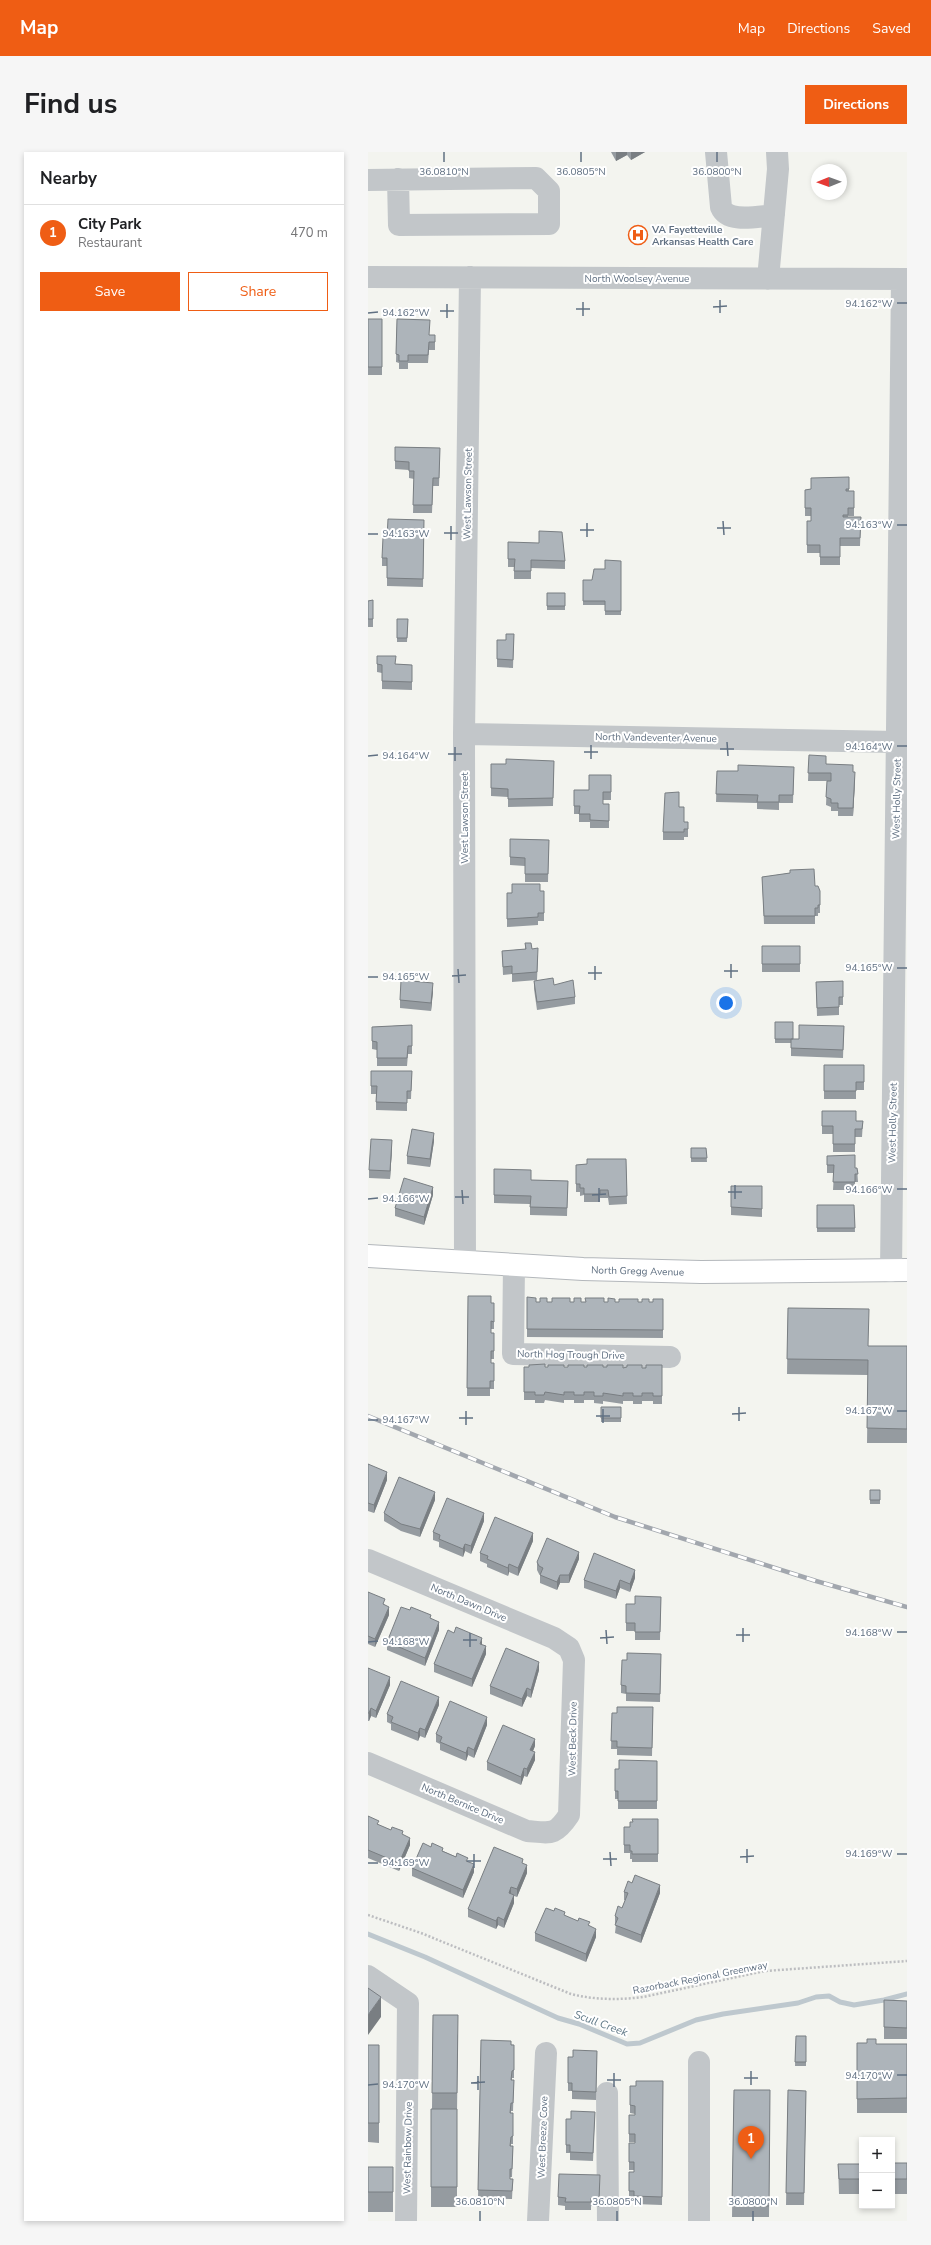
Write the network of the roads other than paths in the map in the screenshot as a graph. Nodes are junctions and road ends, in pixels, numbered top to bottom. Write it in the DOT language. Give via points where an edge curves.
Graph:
graph roads {
  1 [pos="716,152"];
  2 [pos="777,152"];
  3 [pos="398,179"];
  4 [pos="368,180"];
  5 [pos="774,215"];
  6 [pos="368,276"];
  7 [pos="470,277"];
  8 [pos="768,279"];
  9 [pos="904,279"];
  10 [pos="902,620"];
  11 [pos="464,734"];
  12 [pos="896,742"];
  13 [pos="901,853"];
  14 [pos="368,1256"];
  15 [pos="466,1262"];
  16 [pos="514,1265"];
  17 [pos="899,1270"];
  18 [pos="670,1356"];
  19 [pos="368,1560"];
  20 [pos="568,1648"];
  21 [pos="368,1763"];
  22 [pos="560,1829"];
  23 [pos="368,1976"];
  24 [pos="546,2053"];
  25 [pos="699,2062"];
  26 [pos="607,2092"];
  27 [pos="406,2221"];
  28 [pos="538,2221"];
  29 [pos="608,2221"];
  30 [pos="699,2221"];
  1 -- 5 [label="street" via="721,207 724,213 730,217"];
  2 -- 5 [label="street"];
  3 -- 3 [label="street" via="399,225 549,224 548,191 536,178"];
  3 -- 4 [label="street"];
  5 -- 8 [label="street"];
  6 -- 7 [label="street, North Woolsey Avenue"];
  7 -- 8 [label="street, North Woolsey Avenue"];
  7 -- 11 [label="street, West Lawson Street"];
  8 -- 9 [label="street, North Woolsey Avenue"];
  9 -- 10 [label="street, West Holly Street"];
  10 -- 12 [label="street, West Holly Street"];
  11 -- 12 [label="street, North Vandeventer Avenue"];
  11 -- 15 [label="street, West Lawson Street"];
  12 -- 13 [label="street, West Holly Street"];
  13 -- 17 [label="street, West Holly Street"];
  14 -- 15 [label="main road, North Gregg Avenue"];
  15 -- 16 [label="main road, North Gregg Avenue"];
  16 -- 17 [label="main road, North Gregg Avenue" via="701,1272"];
  16 -- 18 [label="street, North Hog Trough Drive" via="513,1354"];
  19 -- 20 [label="street, North Dawn Drive" via="554,1638"];
  20 -- 22 [label="street, West Beck Drive" via="574,1660 571,1794 569,1815"];
  21 -- 22 [label="street, North Bernice Drive" via="527,1831 548,1833"];
  23 -- 27 [label="street, West Rainbow Drive" via="408,2003"];
  24 -- 28 [label="street, West Breeze Cove"];
  25 -- 30 [label="street"];
  26 -- 29 [label="street"];
}
